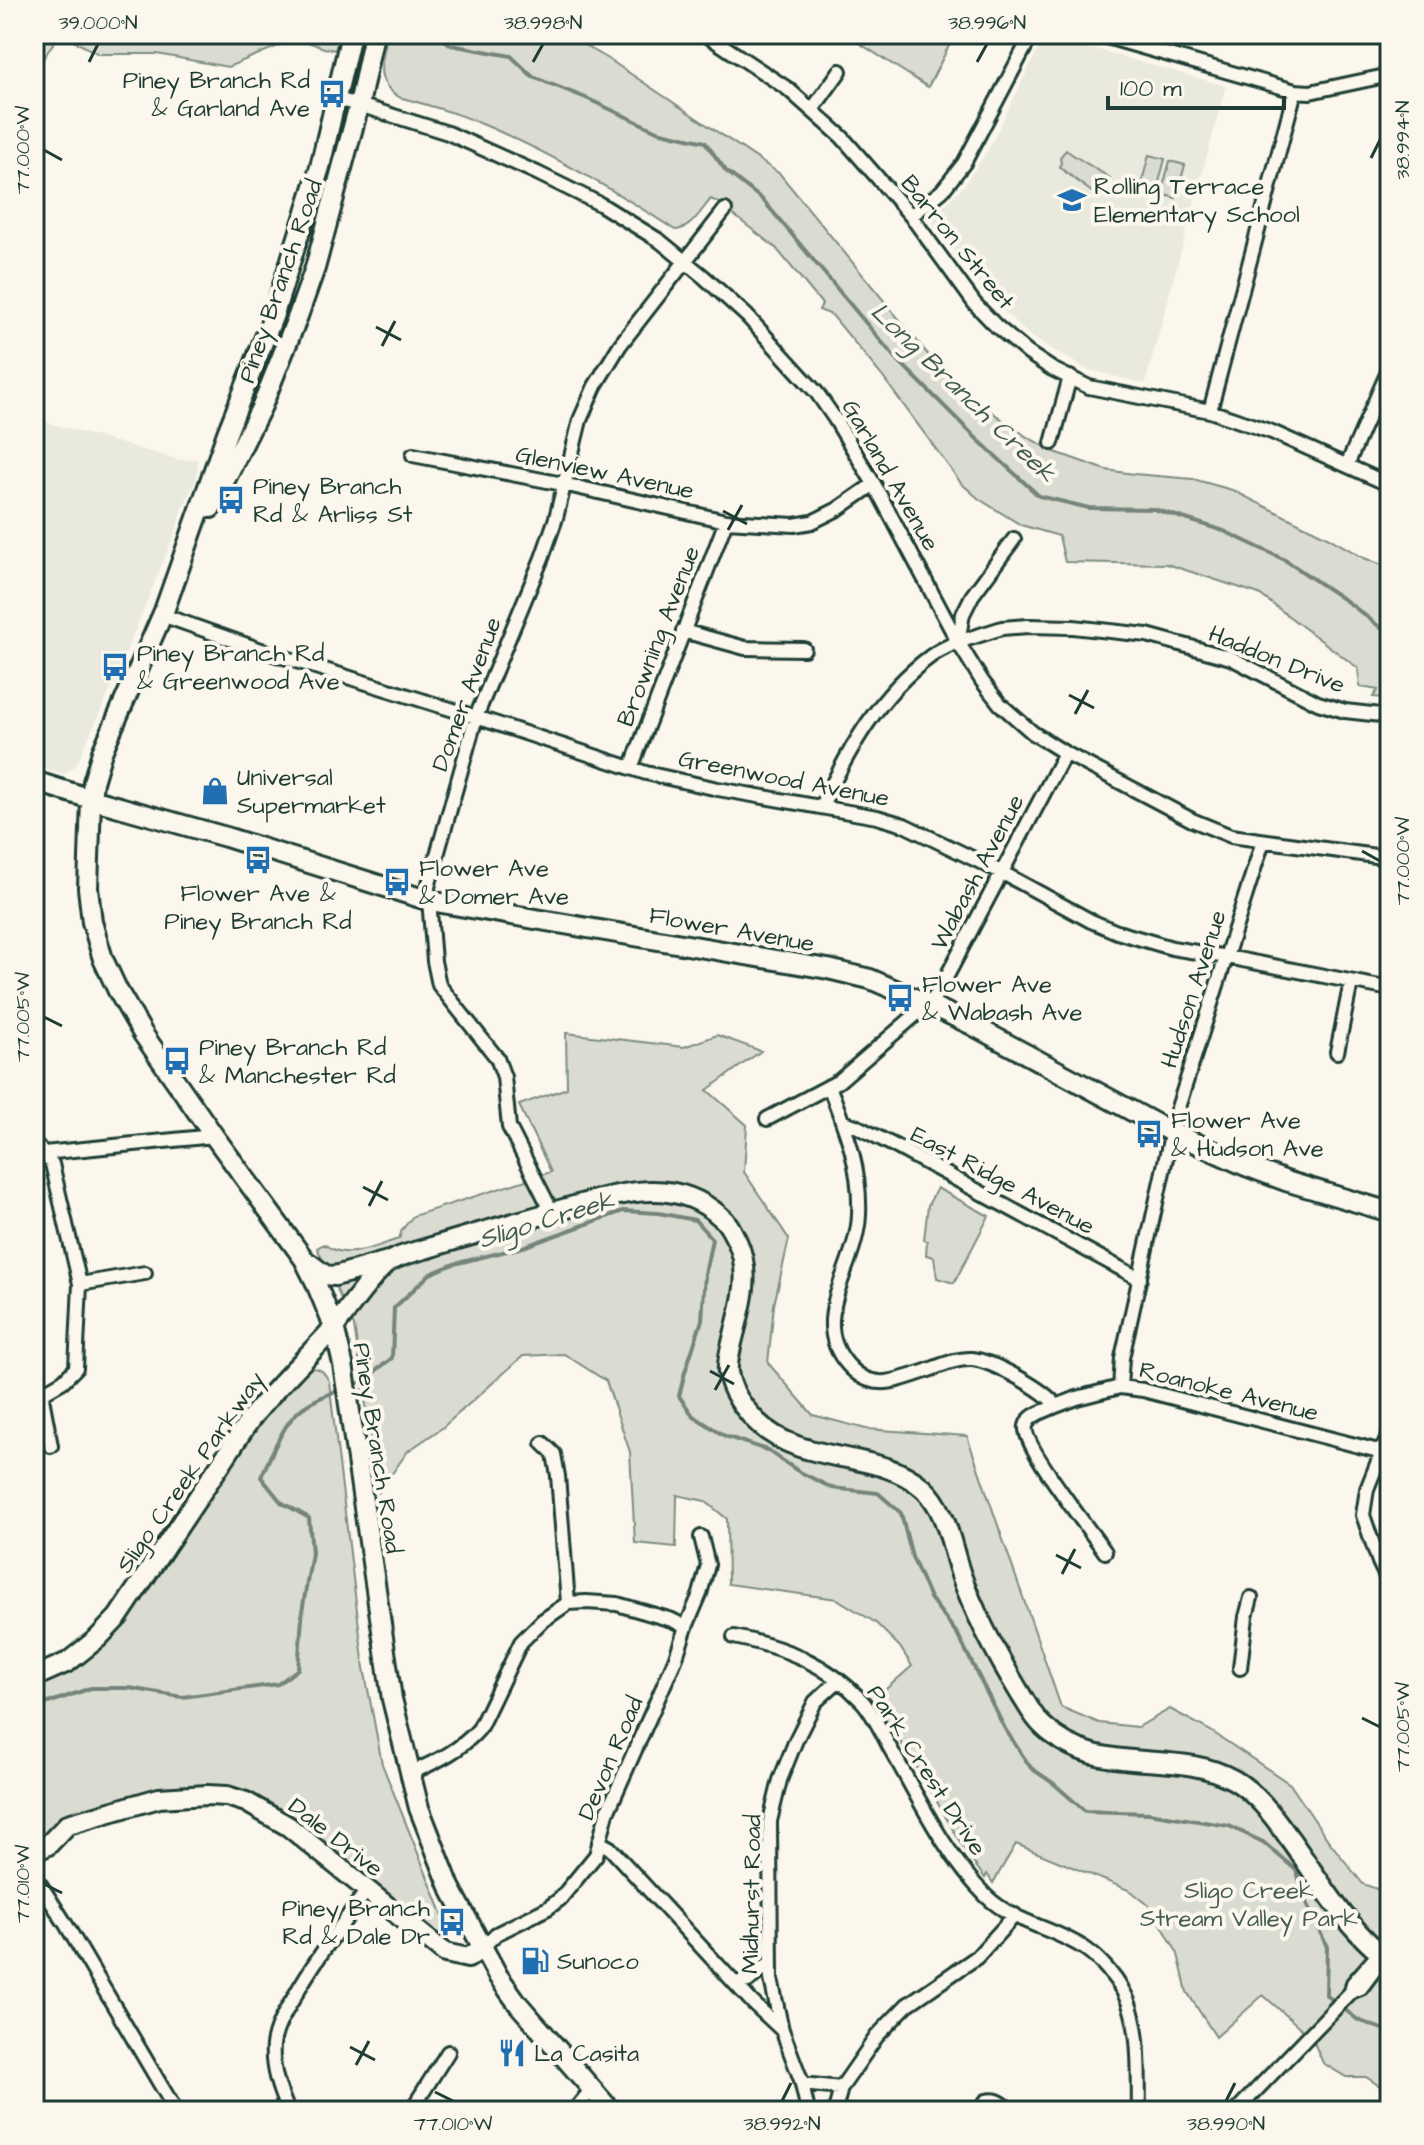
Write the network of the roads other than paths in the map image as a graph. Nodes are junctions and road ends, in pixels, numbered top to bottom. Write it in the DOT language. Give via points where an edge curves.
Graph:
graph roads {
  1 [pos="351,34"];
  2 [pos="374,34"];
  3 [pos="705,34"];
  4 [pos="1032,34"];
  5 [pos="1096,34"];
  6 [pos="840,71"];
  7 [pos="1390,75"];
  8 [pos="1295,91"];
  9 [pos="337,99"];
  10 [pos="359,105"];
  11 [pos="812,110"];
  12 [pos="725,210"];
  13 [pos="911,216"];
  14 [pos="684,262"];
  15 [pos="1390,367"];
  16 [pos="1070,377"];
  17 [pos="1210,411"];
  18 [pos="227,433"];
  19 [pos="246,439"];
  20 [pos="1052,443"];
  21 [pos="413,455"];
  22 [pos="1347,465"];
  23 [pos="563,484"];
  24 [pos="874,484"];
  25 [pos="1390,485"];
  26 [pos="726,521"];
  27 [pos="1014,539"];
  28 [pos="178,575"];
  29 [pos="162,615"];
  30 [pos="683,631"];
  31 [pos="958,642"];
  32 [pos="804,649"];
  33 [pos="1390,716"];
  34 [pos="476,717"];
  35 [pos="1065,753"];
  36 [pos="631,768"];
  37 [pos="34,781"];
  38 [pos="91,799"];
  39 [pos="822,806"];
  40 [pos="1263,841"];
  41 [pos="1390,858"];
  42 [pos="1001,872"];
  43 [pos="430,901"];
  44 [pos="1227,957"];
  45 [pos="1351,982"];
  46 [pos="1390,989"];
  47 [pos="928,1004"];
  48 [pos="1337,1052"];
  49 [pos="829,1086"];
  50 [pos="767,1119"];
  51 [pos="843,1122"];
  52 [pos="1171,1132"];
  53 [pos="214,1136"];
  54 [pos="37,1150"];
  55 [pos="552,1212"];
  56 [pos="1390,1212"];
  57 [pos="304,1259"];
  58 [pos="388,1261"];
  59 [pos="145,1273"];
  60 [pos="1140,1279"];
  61 [pos="80,1284"];
  62 [pos="334,1327"];
  63 [pos="1120,1387"];
  64 [pos="1056,1406"];
  65 [pos="1390,1431"];
  66 [pos="543,1443"];
  67 [pos="51,1446"];
  68 [pos="1386,1453"];
  69 [pos="701,1537"];
  70 [pos="1105,1552"];
  71 [pos="1390,1585"];
  72 [pos="1251,1598"];
  73 [pos="568,1603"];
  74 [pos="686,1627"];
  75 [pos="734,1637"];
  76 [pos="1240,1668"];
  77 [pos="34,1677"];
  78 [pos="839,1680"];
  79 [pos="409,1774"];
  80 [pos="55,1837"];
  81 [pos="599,1842"];
  82 [pos="34,1843"];
  83 [pos="34,1852"];
  84 [pos="34,1875"];
  85 [pos="367,1890"];
  86 [pos="1015,1915"];
  87 [pos="482,1948"];
  88 [pos="1385,1956"];
  89 [pos="770,1963"];
  90 [pos="735,1983"];
  91 [pos="782,2030"];
  92 [pos="448,2052"];
  93 [pos="802,2084"];
  94 [pos="841,2088"];
  95 [pos="591,2090"];
  96 [pos="176,2111"];
  97 [pos="288,2111"];
  98 [pos="411,2111"];
  99 [pos="574,2111"];
  100 [pos="611,2111"];
  101 [pos="808,2111"];
  102 [pos="835,2111"];
  103 [pos="980,2111"];
  104 [pos="1007,2111"];
  105 [pos="1139,2111"];
  106 [pos="1236,2111"];
  1 -- 9 [label="street, Piney Branch Road"];
  2 -- 10 [label="street, Piney Branch Road"];
  3 -- 11 [label="street, Barron Street"];
  4 -- 13 [label="street" via="964,163 942,191"];
  5 -- 8 [label="street"];
  6 -- 11 [label="street"];
  7 -- 8 [label="street"];
  8 -- 17 [label="street"];
  9 -- 10 [label="street, Garland Avenue"];
  9 -- 18 [label="street, Piney Branch Road" via="292,261"];
  10 -- 14 [label="street, Garland Avenue" via="448,133 587,198 660,241"];
  10 -- 19 [label="street, Piney Branch Road" via="315,268"];
  11 -- 13 [label="street, Barron Street"];
  12 -- 14 [label="street, Domer Avenue"];
  13 -- 16 [label="street, Barron Street" via="995,325 1028,353"];
  14 -- 23 [label="street, Domer Avenue" via="597,381"];
  14 -- 24 [label="street, Garland Avenue" via="747,316 817,393"];
  15 -- 22 [label="street"];
  16 -- 17 [label="street, Barron Street" via="1117,394"];
  16 -- 20 [label="street"];
  17 -- 22 [label="street, Barron Street"];
  18 -- 19 [label="street"];
  18 -- 28 [label="street, Piney Branch Road"];
  19 -- 28 [label="street, Piney Branch Road"];
  21 -- 23 [label="street, Glenview Avenue"];
  22 -- 25 [label="street, Barron Street"];
  23 -- 26 [label="street, Glenview Avenue"];
  23 -- 34 [label="street, Domer Avenue" via="542,558"];
  24 -- 26 [label="street, Glenview Avenue" via="812,522"];
  24 -- 31 [label="street, Garland Avenue"];
  26 -- 30 [label="street, Browning Avenue"];
  27 -- 31 [label="street" via="963,614"];
  28 -- 29 [label="street, Piney Branch Road"];
  29 -- 34 [label="street, Greenwood Avenue"];
  29 -- 38 [label="street, Piney Branch Road" via="102,752"];
  30 -- 32 [label="street" via="745,648"];
  30 -- 36 [label="street, Browning Avenue"];
  31 -- 33 [label="street, Haddon Drive" via="1028,626 1147,635 1231,658 1318,703"];
  31 -- 35 [label="street, Garland Avenue" via="1000,704"];
  31 -- 39 [label="street, Haddon Drive" via="932,654 888,694 841,765"];
  34 -- 36 [label="street, Greenwood Avenue"];
  34 -- 43 [label="street, Domer Avenue" via="433,865"];
  35 -- 40 [label="street, Garland Avenue" via="1192,820 1231,836"];
  35 -- 42 [label="street, Wabash Avenue"];
  36 -- 39 [label="street, Greenwood Avenue"];
  37 -- 38 [label="street, Flower Avenue"];
  38 -- 43 [label="street, Flower Avenue"];
  38 -- 53 [label="street, Piney Branch Road" via="88,888 103,959 143,1034"];
  39 -- 42 [label="street, Greenwood Avenue" via="904,825"];
  40 -- 41 [label="street, Garland Avenue"];
  40 -- 44 [label="street, Hudson Avenue"];
  42 -- 44 [label="street, Greenwood Avenue" via="1117,932"];
  42 -- 47 [label="street, Wabash Avenue"];
  43 -- 47 [label="street, Flower Avenue" via="828,969 870,979"];
  43 -- 55 [label="street, Domer Avenue" via="439,985 497,1058 509,1127"];
  44 -- 45 [label="street, Greenwood Avenue"];
  44 -- 52 [label="street, Hudson Avenue"];
  45 -- 46 [label="street, Greenwood Avenue"];
  45 -- 48 [label="street"];
  47 -- 49 [label="street, Wabash Avenue"];
  47 -- 52 [label="street, Flower Avenue"];
  49 -- 50 [label="street, Wabash Avenue"];
  49 -- 51 [label="street"];
  51 -- 60 [label="street, East Ridge Avenue"];
  51 -- 64 [label="street" via="856,1163 859,1219 831,1315 838,1354 858,1376 877,1383 959,1360 984,1362 1043,1392"];
  52 -- 56 [label="street, Flower Avenue" via="1286,1181"];
  52 -- 60 [label="street, Hudson Avenue"];
  53 -- 54 [label="street"];
  53 -- 57 [label="street, Piney Branch Road"];
  54 -- 61 [label="street" via="52,1164"];
  55 -- 58 [label="street"];
  55 -- 88 [label="street" via="646,1190 678,1192 726,1220 745,1269 728,1371 740,1402 760,1425 817,1453 907,1476 927,1491 996,1654 1043,1726 1092,1755 1210,1770 1236,1781 1269,1809 1358,1933"];
  57 -- 58 [label="street" via="335,1276"];
  57 -- 62 [label="street, Piney Branch Road"];
  58 -- 62 [label="street, Sligo Creek Parkway"];
  59 -- 61 [label="street"];
  60 -- 63 [label="street, Hudson Avenue"];
  61 -- 67 [label="street" via="76,1368 42,1394"];
  62 -- 77 [label="street, Sligo Creek Parkway" via="251,1419 118,1617 68,1662"];
  62 -- 79 [label="street, Piney Branch Road" via="392,1699"];
  63 -- 64 [label="street, Roanoke Avenue"];
  63 -- 68 [label="street, Roanoke Avenue"];
  64 -- 70 [label="street" via="1033,1416 1026,1435"];
  65 -- 68 [label="street"];
  66 -- 73 [label="street" via="554,1454 558,1476"];
  68 -- 71 [label="street" via="1367,1489 1363,1515"];
  69 -- 74 [label="street, Devon Road" via="708,1565"];
  72 -- 76 [label="street"];
  73 -- 74 [label="street" via="617,1604"];
  73 -- 79 [label="street" via="521,1642 469,1740"];
  74 -- 81 [label="street, Devon Road"];
  75 -- 78 [label="street, Park Crest Drive" via="796,1654"];
  78 -- 86 [label="street, Park Crest Drive" via="865,1704 956,1861 985,1895"];
  78 -- 89 [label="street, Midhurst Road" via="815,1702 796,1740 770,1821"];
  79 -- 87 [label="street, Piney Branch Road" via="450,1887"];
  80 -- 82 [label="street, Dale Drive"];
  80 -- 83 [label="street, Dale Drive"];
  80 -- 85 [label="street, Dale Drive" via="68,1824 159,1798 227,1796 288,1826"];
  81 -- 87 [label="street, Devon Road" via="596,1855 560,1899 496,1934"];
  81 -- 90 [label="street"];
  84 -- 96 [label="street"];
  85 -- 87 [label="street, Dale Drive" via="445,1953 468,1958"];
  85 -- 97 [label="street" via="309,1970 280,2021 273,2049 275,2074"];
  86 -- 94 [label="street" via="977,1957 907,2005 877,2036"];
  86 -- 105 [label="street, Park Crest Drive" via="1088,1951 1115,1978 1134,2021"];
  87 -- 95 [label="street, Piney Branch Road" via="519,2005"];
  88 -- 106 [label="street" via="1361,1988"];
  89 -- 90 [label="street" via="748,1981"];
  89 -- 91 [label="street, Midhurst Road"];
  90 -- 91 [label="street"];
  91 -- 93 [label="street, Midhurst Road"];
  92 -- 98 [label="street"];
  93 -- 94 [label="street"];
  93 -- 101 [label="street, Midhurst Road"];
  94 -- 102 [label="street"];
  95 -- 99 [label="street"];
  95 -- 100 [label="street, Piney Branch Road"];
  103 -- 104 [label="street" via="993,2099"];
}
